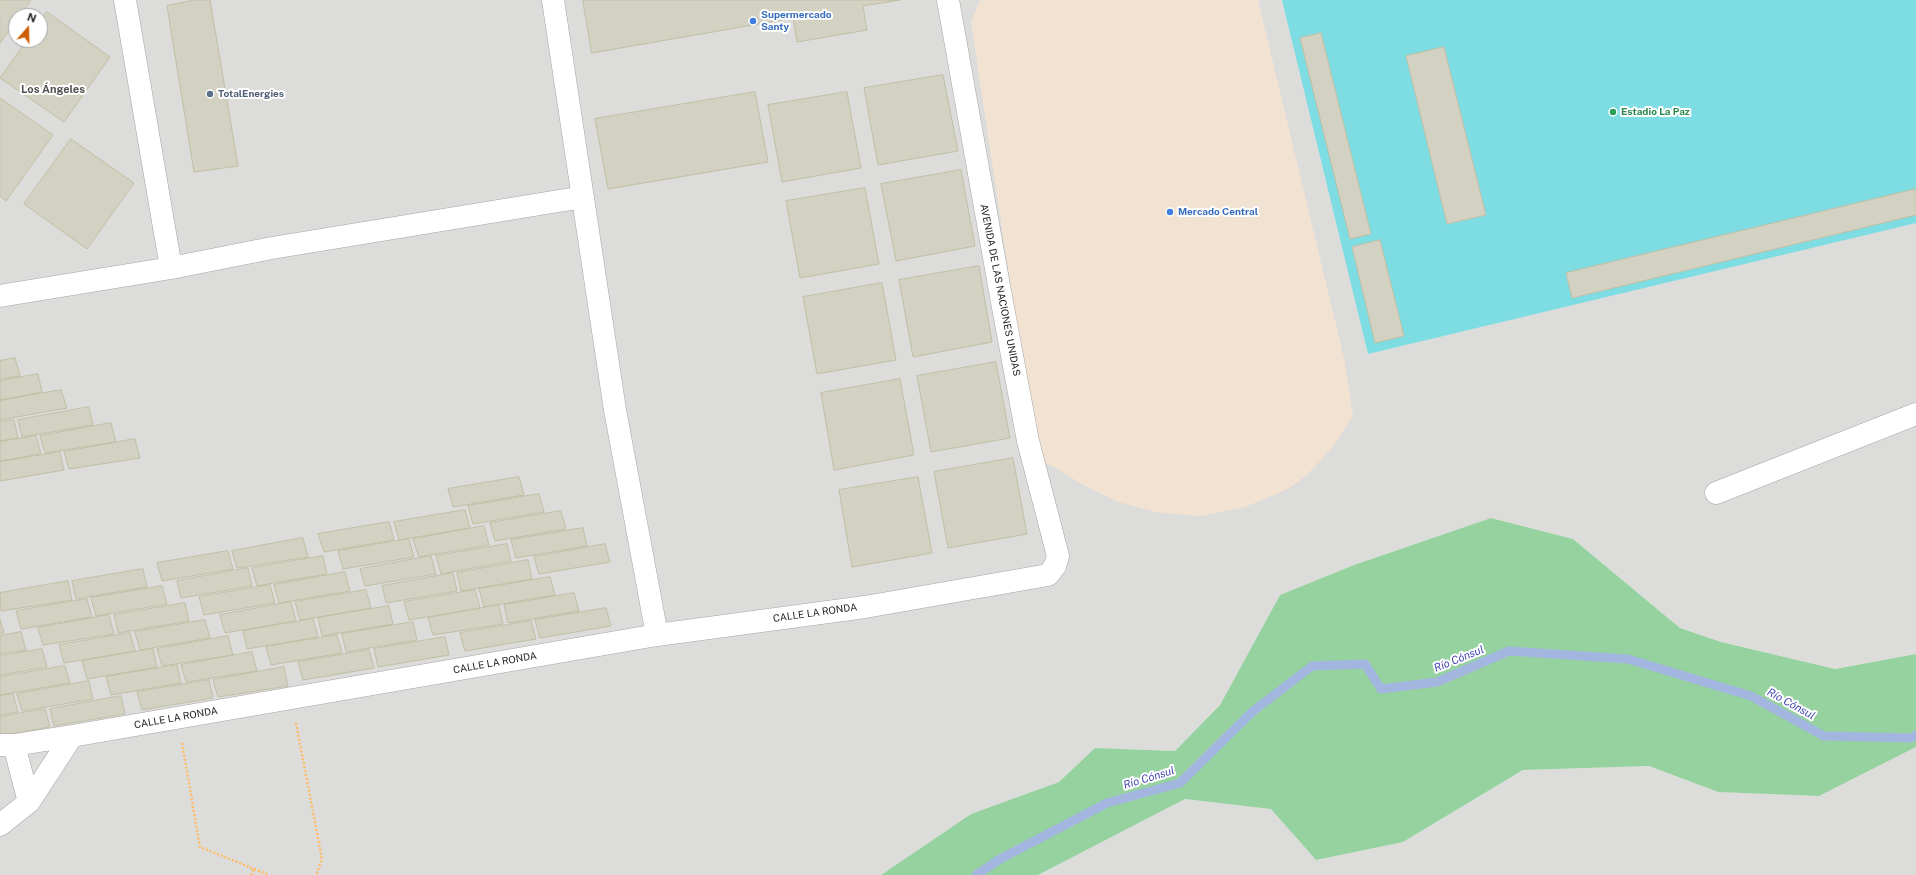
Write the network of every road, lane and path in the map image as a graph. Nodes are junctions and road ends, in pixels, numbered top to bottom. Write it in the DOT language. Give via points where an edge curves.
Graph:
graph roads {
  1 [pos="125,0"];
  2 [pos="553,0"];
  3 [pos="948,0"];
  4 [pos="582,197"];
  5 [pos="171,268"];
  6 [pos="0,296"];
  7 [pos="1916,414"];
  8 [pos="1716,493"];
  9 [pos="1048,575"];
  10 [pos="657,635"];
  11 [pos="292,699"];
  12 [pos="178,717"];
  13 [pos="72,736"];
  14 [pos="7,745"];
  15 [pos="29,802"];
  16 [pos="0,825"];
  17 [pos="254,869"];
  18 [pos="250,875"];
  19 [pos="269,875"];
  20 [pos="316,875"];
  1 -- 5 [label="street"];
  2 -- 4 [label="street"];
  3 -- 9 [label="street, AVENIDA DE LAS NACIONES UNIDAS" via="1028,441 1058,556 1055,566"];
  4 -- 5 [label="street" via="272,248"];
  4 -- 10 [label="street" via="615,410"];
  5 -- 6 [label="street"];
  7 -- 8 [label="street"];
  9 -- 10 [label="street, CALLE LA RONDA" via="865,607"];
  10 -- 11 [label="street, CALLE LA RONDA"];
  11 -- 12 [label="street, CALLE LA RONDA"];
  11 -- 20 [label="path" via="322,859"];
  12 -- 13 [label="street, CALLE LA RONDA"];
  12 -- 17 [label="path" via="200,847"];
  13 -- 14 [label="street, CALLE LA RONDA"];
  13 -- 15 [label="street"];
  14 -- 15 [label="street"];
  15 -- 16 [label="street"];
  17 -- 18 [label="path"];
  17 -- 19 [label="path"];
}
